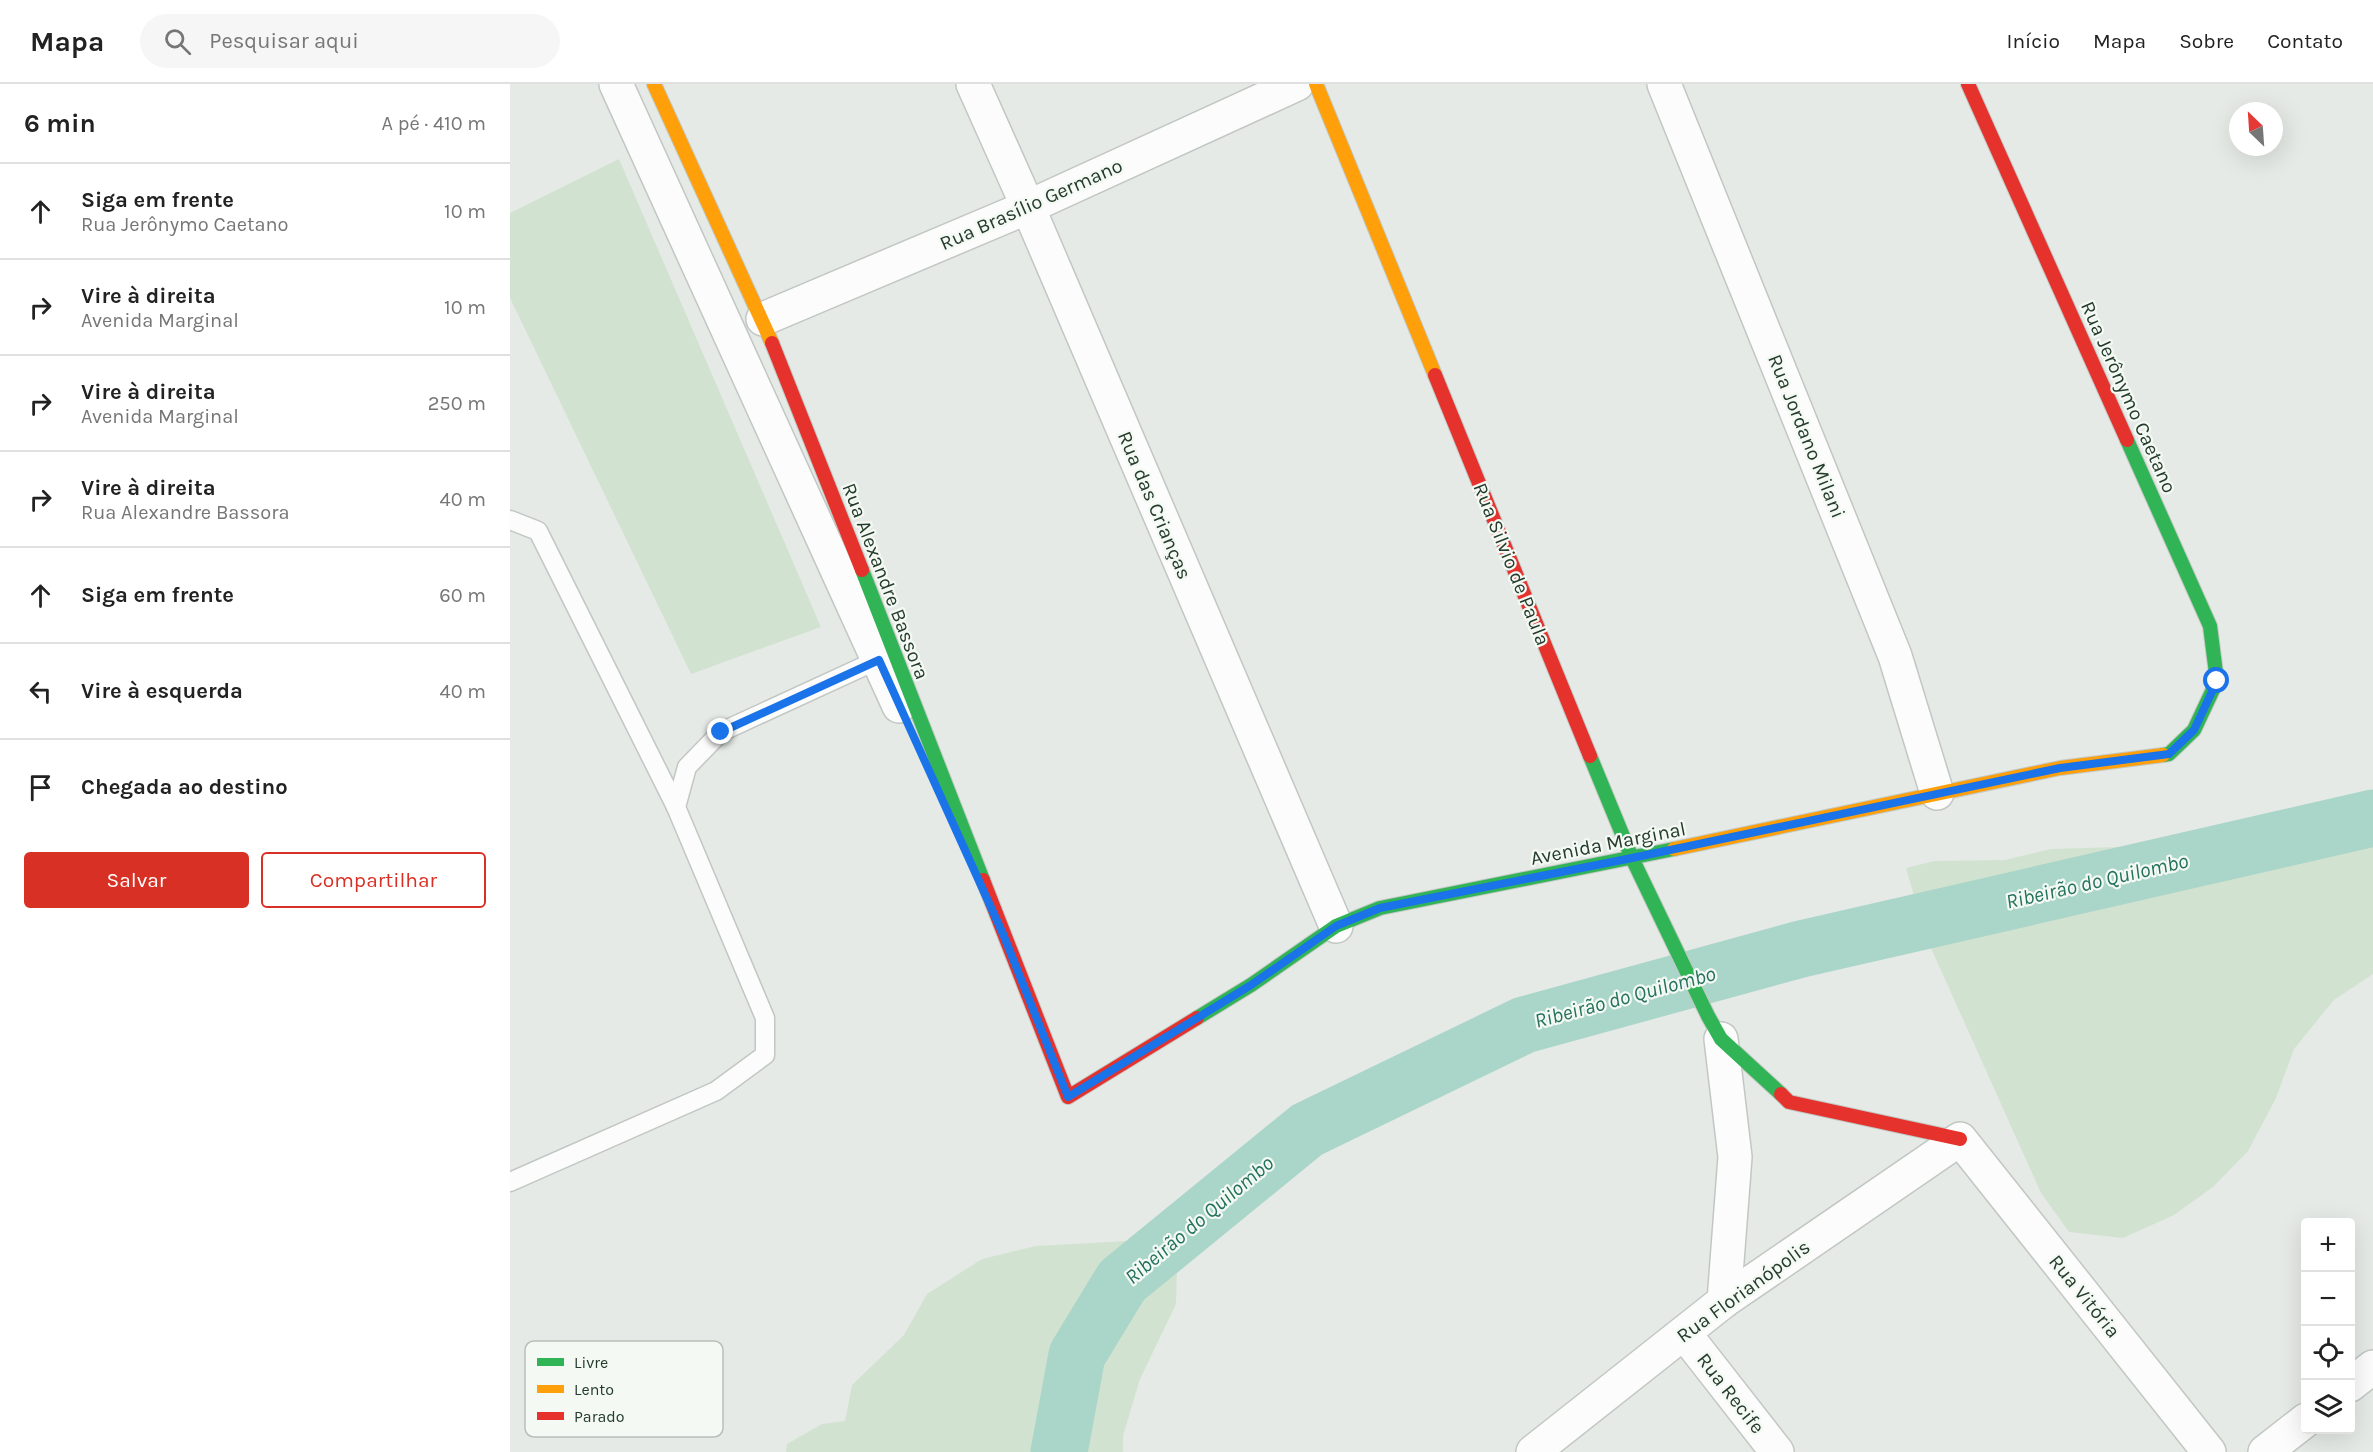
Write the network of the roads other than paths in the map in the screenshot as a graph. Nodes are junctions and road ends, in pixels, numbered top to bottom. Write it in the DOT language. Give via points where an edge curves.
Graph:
graph roads {
  1 [pos="616,84"];
  2 [pos="654,84"];
  3 [pos="973,84"];
  4 [pos="1297,84"];
  5 [pos="1316,84"];
  6 [pos="1664,84"];
  7 [pos="1968,84"];
  8 [pos="1028,207"];
  9 [pos="763,319"];
  10 [pos="510,520"];
  11 [pos="886,656"];
  12 [pos="2194,730"];
  13 [pos="1937,793"];
  14 [pos="676,807"];
  15 [pos="1632,858"];
  16 [pos="1336,926"];
  17 [pos="1003,934"];
  18 [pos="1714,1027"];
  19 [pos="1960,1139"];
  20 [pos="510,1182"];
  21 [pos="1724,1301"];
  22 [pos="1684,1333"];
  23 [pos="2373,1367"];
  24 [pos="2355,1381"];
  25 [pos="2301,1424"];
  26 [pos="1533,1452"];
  27 [pos="1777,1452"];
  28 [pos="2209,1452"];
  29 [pos="2265,1452"];
  1 -- 11 [label="street"];
  2 -- 9 [label="street, Rua Alexandre Bassora"];
  3 -- 8 [label="street, Rua das Crianças"];
  4 -- 8 [label="street, Rua Brasílio Germano"];
  5 -- 15 [label="street, Rua Silvio de Paula"];
  6 -- 13 [label="street, Rua Jordano Milani" via="1895,656"];
  7 -- 12 [label="street, Rua Jerônymo Caetano" via="2210,626 2217,681"];
  8 -- 9 [label="street, Rua Brasílio Germano"];
  8 -- 16 [label="street, Rua das Crianças"];
  9 -- 11 [label="street, Rua Alexandre Bassora"];
  10 -- 14 [label="lane" via="538,531"];
  11 -- 14 [label="lane" via="721,732 687,767"];
  11 -- 17 [label="street"];
  12 -- 13 [label="street, Avenida Marginal" via="2169,754 2060,768"];
  13 -- 15 [label="street, Avenida Marginal"];
  14 -- 20 [label="lane" via="765,1018 765,1055 716,1091"];
  15 -- 16 [label="street, Avenida Marginal" via="1380,908"];
  15 -- 18 [label="street, Rua Silvio de Paula"];
  16 -- 17 [label="street, Avenida Marginal" via="1251,985 1068,1097"];
  18 -- 19 [label="street, Rua Silvio de Paula" via="1789,1102"];
  18 -- 21 [label="street, Rua Silvio de Paula" via="1735,1157"];
  19 -- 21 [label="street, Rua Florianópolis"];
  19 -- 28 [label="street, Rua Vitória"];
  21 -- 22 [label="street, Rua Florianópolis"];
  22 -- 26 [label="street, Rua Florianópolis"];
  22 -- 27 [label="street, Rua Recife"];
  23 -- 24 [label="street"];
  25 -- 29 [label="street"];
}
